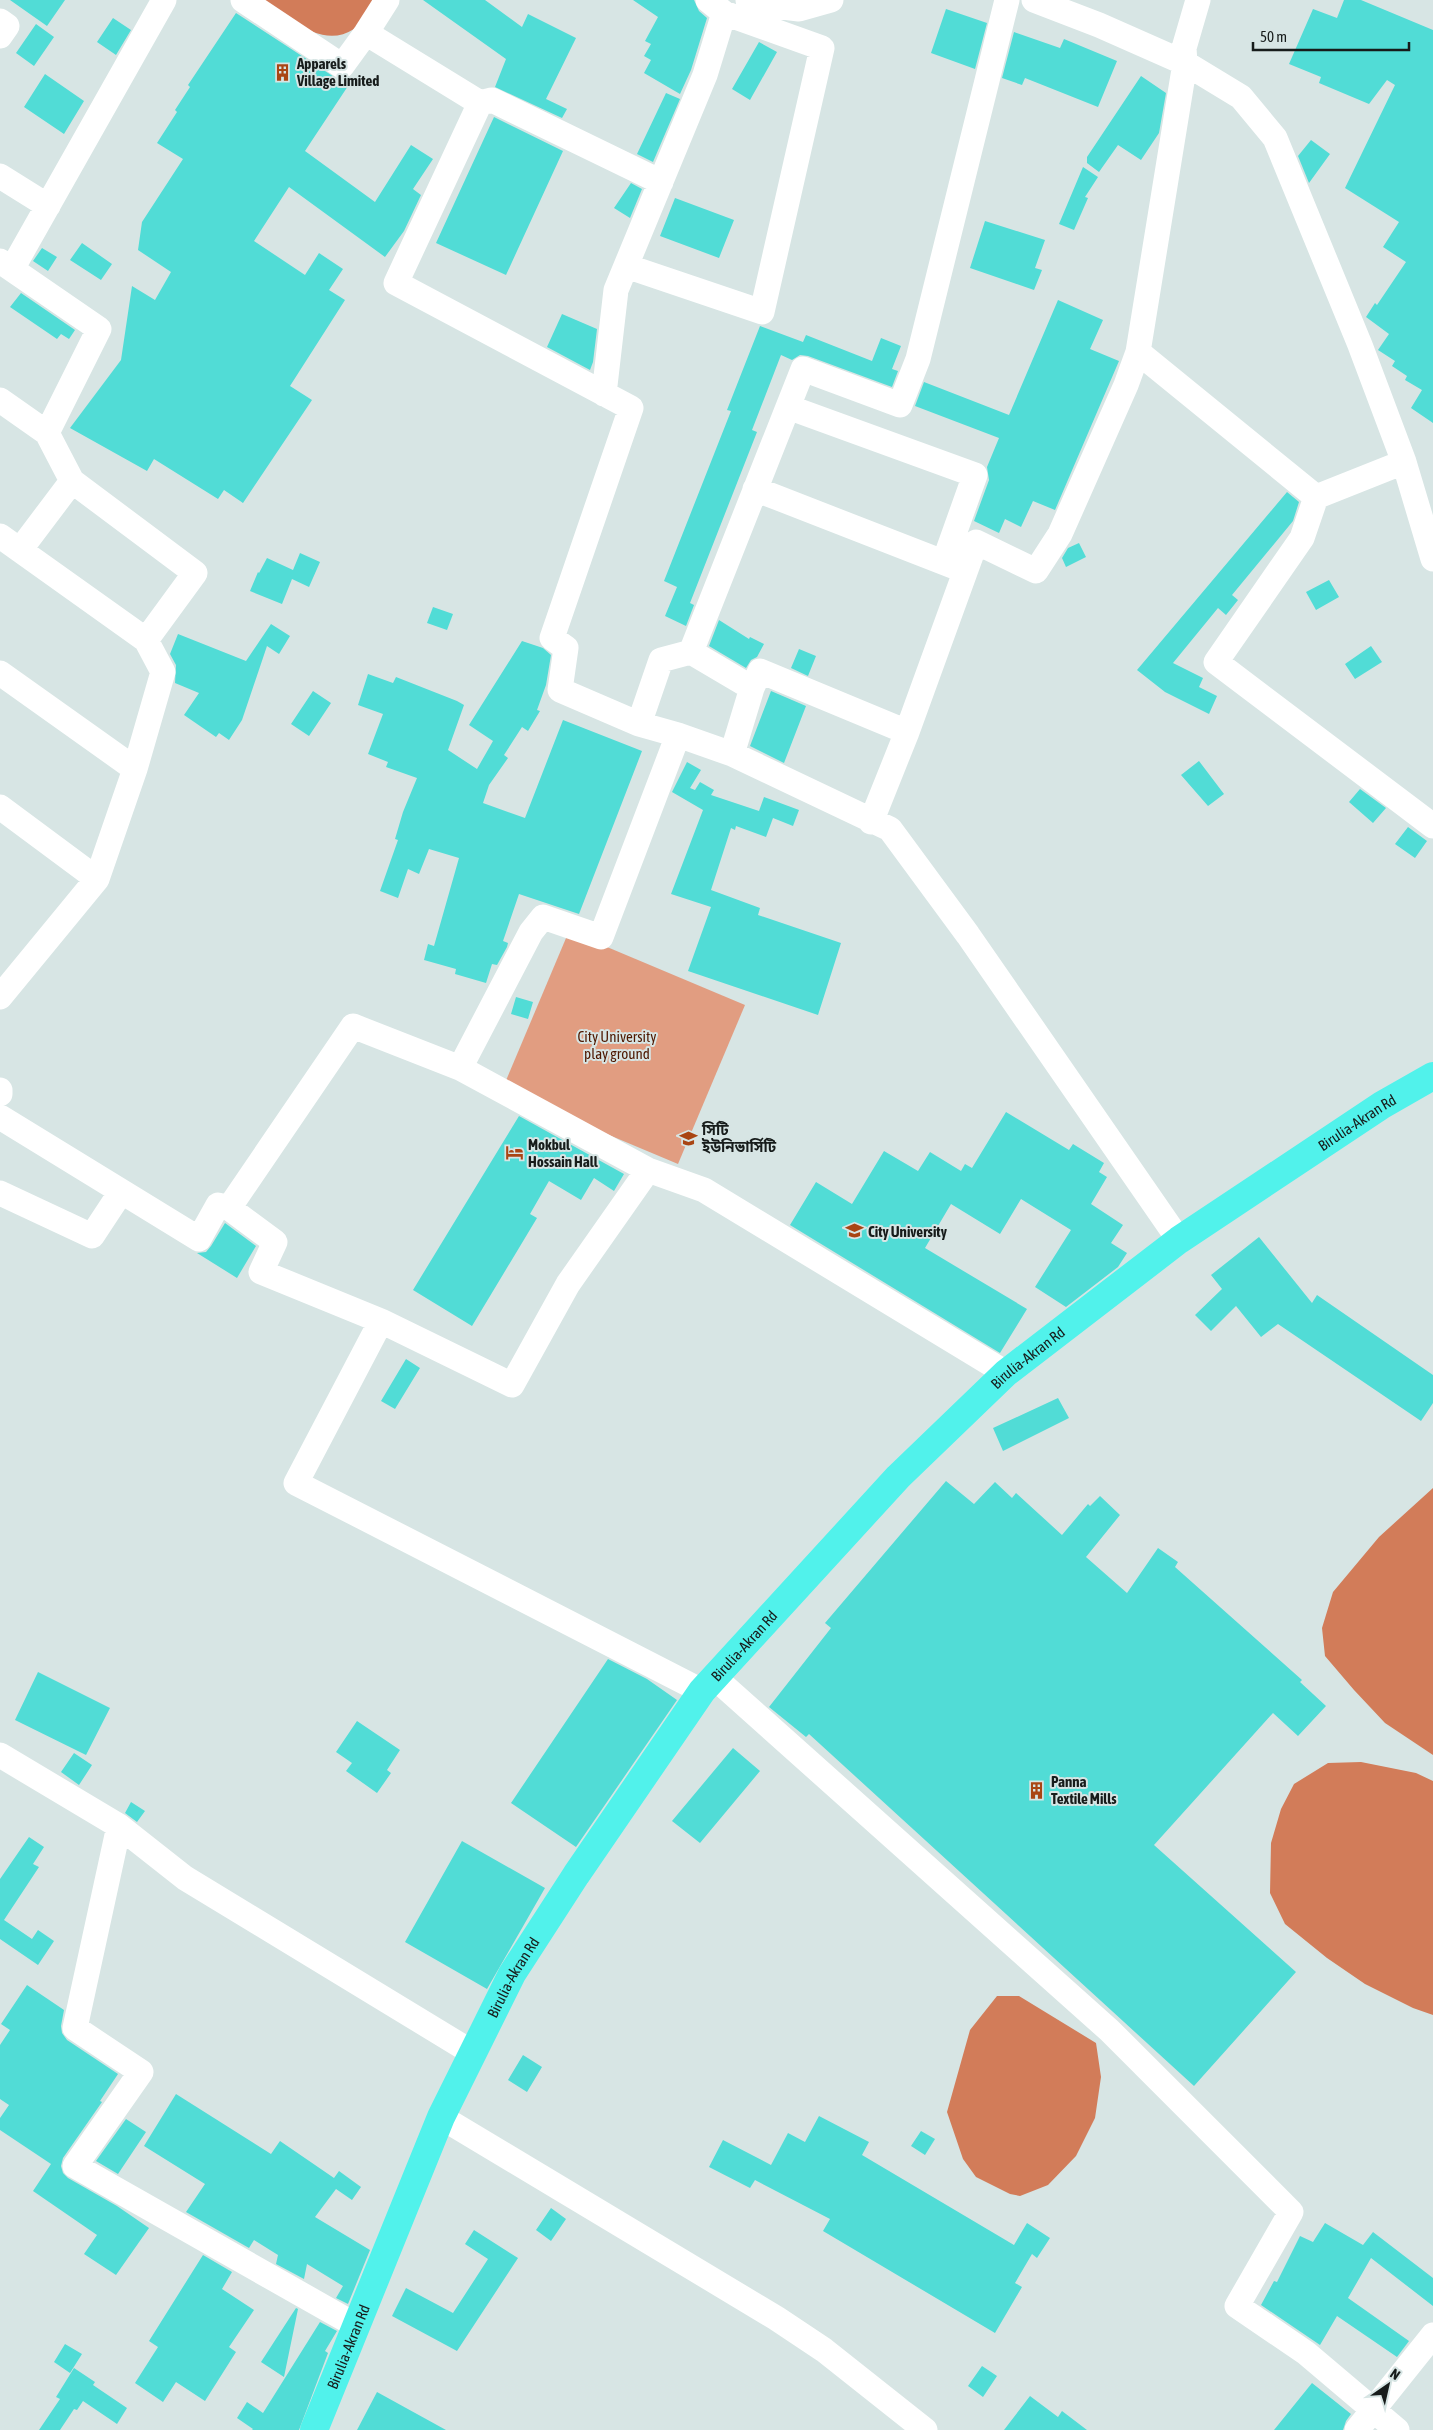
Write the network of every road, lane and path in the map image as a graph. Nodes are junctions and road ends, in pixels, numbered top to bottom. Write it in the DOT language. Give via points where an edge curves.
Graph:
graph roads {
  1 [pos="164,0"];
  2 [pos="244,0"];
  3 [pos="387,0"];
  4 [pos="748,0"];
  5 [pos="831,0"];
  6 [pos="1007,0"];
  7 [pos="1034,0"];
  8 [pos="1198,0"];
  9 [pos="716,7"];
  10 [pos="0,21"];
  11 [pos="366,34"];
  12 [pos="0,36"];
  13 [pos="1185,63"];
  14 [pos="480,103"];
  15 [pos="0,176"];
  16 [pos="661,182"];
  17 [pos="48,206"];
  18 [pos="6,265"];
  19 [pos="626,266"];
  20 [pos="1138,352"];
  21 [pos="604,394"];
  22 [pos="0,400"];
  23 [pos="788,407"];
  24 [pos="47,433"];
  25 [pos="1404,462"];
  26 [pos="72,480"];
  27 [pos="755,489"];
  28 [pos="1316,497"];
  29 [pos="0,536"];
  30 [pos="20,550"];
  31 [pos="1433,559"];
  32 [pos="955,566"];
  33 [pos="146,640"];
  34 [pos="691,652"];
  35 [pos="0,673"];
  36 [pos="752,688"];
  37 [pos="639,724"];
  38 [pos="907,732"];
  39 [pos="678,735"];
  40 [pos="732,754"];
  41 [pos="136,769"];
  42 [pos="0,807"];
  43 [pos="872,822"];
  44 [pos="1433,826"];
  45 [pos="97,878"];
  46 [pos="0,998"];
  47 [pos="460,1068"];
  48 [pos="1433,1076"];
  49 [pos="0,1090"];
  50 [pos="0,1094"];
  51 [pos="0,1117"];
  52 [pos="648,1170"];
  53 [pos="121,1192"];
  54 [pos="0,1193"];
  55 [pos="230,1208"];
  56 [pos="1179,1240"];
  57 [pos="381,1321"];
  58 [pos="1006,1373"];
  59 [pos="709,1684"];
  60 [pos="0,1755"];
  61 [pos="118,1826"];
  62 [pos="473,2053"];
  63 [pos="441,2117"];
  64 [pos="358,2326"];
  65 [pos="1433,2335"];
  66 [pos="1372,2410"];
  67 [pos="314,2430"];
  68 [pos="925,2430"];
  69 [pos="1357,2430"];
  70 [pos="1397,2430"];
  1 -- 17 [label="street"];
  2 -- 11 [label="street" via="342,66"];
  3 -- 11 [label="street"];
  4 -- 5 [label="street" via="756,4 799,9"];
  6 -- 23 [label="street" via="918,359 900,405 803,369"];
  7 -- 13 [label="street" via="1099,24"];
  8 -- 13 [label="street" via="1184,48"];
  9 -- 16 [label="street" via="705,75"];
  9 -- 19 [label="street" via="822,48 762,312"];
  10 -- 12 [label="street" via="7,26"];
  11 -- 14 [label="street"];
  13 -- 20 [label="street"];
  13 -- 25 [label="street" via="1241,97 1275,138"];
  14 -- 16 [label="street" via="492,100"];
  14 -- 21 [label="street" via="396,283"];
  15 -- 17 [label="street"];
  16 -- 19 [label="street"];
  17 -- 18 [label="street"];
  18 -- 24 [label="street" via="99,329"];
  19 -- 21 [label="street" via="616,290"];
  20 -- 28 [label="street"];
  20 -- 32 [label="street" via="1060,534 1036,571 976,542"];
  21 -- 37 [label="street" via="631,408 552,638 566,648 560,690"];
  22 -- 24 [label="street"];
  23 -- 27 [label="street"];
  23 -- 32 [label="street" via="975,475"];
  24 -- 26 [label="street"];
  25 -- 28 [label="street"];
  25 -- 31 [label="street"];
  26 -- 30 [label="street"];
  26 -- 33 [label="street" via="195,572"];
  27 -- 32 [label="street"];
  27 -- 34 [label="street"];
  28 -- 44 [label="street" via="1302,538 1216,662"];
  29 -- 30 [label="street"];
  30 -- 33 [label="street"];
  32 -- 38 [label="street"];
  33 -- 41 [label="street" via="163,672"];
  34 -- 36 [label="street"];
  34 -- 37 [label="street" via="662,660"];
  35 -- 41 [label="street"];
  36 -- 38 [label="street" via="760,671"];
  36 -- 40 [label="street"];
  37 -- 39 [label="street"];
  38 -- 43 [label="street"];
  39 -- 40 [label="street"];
  39 -- 47 [label="street" via="601,936 543,917 531,932"];
  40 -- 43 [label="street"];
  41 -- 45 [label="street"];
  42 -- 45 [label="street"];
  43 -- 56 [label="street" via="890,829 968,935"];
  45 -- 46 [label="street"];
  47 -- 52 [label="street"];
  47 -- 55 [label="street" via="353,1026"];
  48 -- 56 [label="highway, Birulia-Akran Rd" via="1382,1105"];
  49 -- 50 [label="street"];
  51 -- 53 [label="street"];
  52 -- 57 [label="street" via="568,1284 512,1385"];
  52 -- 58 [label="street" via="704,1190"];
  53 -- 54 [label="street" via="92,1236"];
  53 -- 55 [label="street" via="199,1239 218,1204"];
  55 -- 57 [label="street" via="275,1242 261,1272"];
  56 -- 58 [label="highway, Birulia-Akran Rd"];
  57 -- 59 [label="street" via="296,1482"];
  58 -- 59 [label="highway, Birulia-Akran Rd" via="898,1476"];
  59 -- 62 [label="highway, Birulia-Akran Rd" via="512,1974"];
  59 -- 66 [label="street" via="1109,2030 1291,2212 1237,2306 1306,2352"];
  60 -- 61 [label="street"];
  61 -- 62 [label="street" via="185,1878"];
  61 -- 64 [label="street" via="75,2028 141,2072 75,2166"];
  62 -- 63 [label="highway, Birulia-Akran Rd"];
  63 -- 64 [label="highway, Birulia-Akran Rd"];
  63 -- 68 [label="street" via="776,2318 824,2350"];
  64 -- 67 [label="highway, Birulia-Akran Rd"];
  65 -- 66 [label="street"];
  66 -- 69 [label="street"];
  66 -- 70 [label="street"];
}
